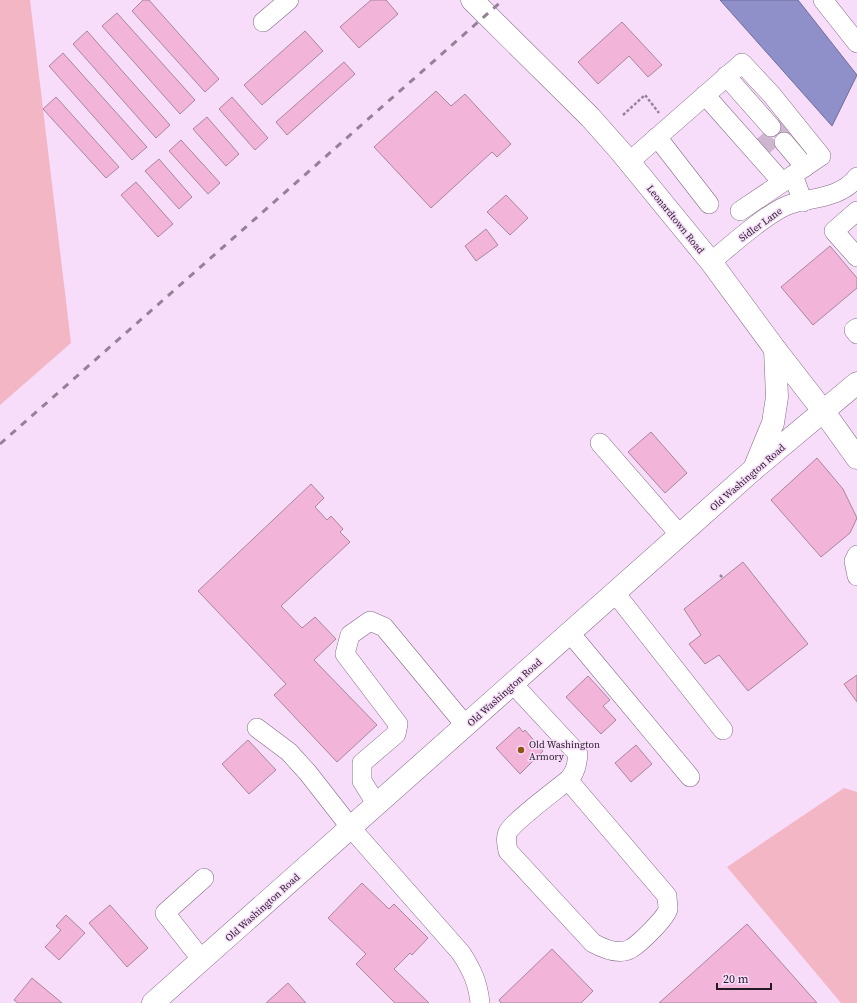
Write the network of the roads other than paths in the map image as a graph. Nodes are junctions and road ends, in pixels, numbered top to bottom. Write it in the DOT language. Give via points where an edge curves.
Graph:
graph roads {
  1 [pos="289,0"];
  2 [pos="472,0"];
  3 [pos="823,0"];
  4 [pos="263,22"];
  5 [pos="857,43"];
  6 [pos="720,82"];
  7 [pos="657,137"];
  8 [pos="629,162"];
  9 [pos="798,171"];
  10 [pos="855,186"];
  11 [pos="804,202"];
  12 [pos="709,204"];
  13 [pos="740,211"];
  14 [pos="857,211"];
  15 [pos="857,257"];
  16 [pos="711,262"];
  17 [pos="857,328"];
  18 [pos="857,334"];
  19 [pos="775,349"];
  20 [pos="857,383"];
  21 [pos="824,412"];
  22 [pos="600,442"];
  23 [pos="857,458"];
  24 [pos="754,469"];
  25 [pos="680,535"];
  26 [pos="857,555"];
  27 [pos="857,576"];
  28 [pos="615,593"];
  29 [pos="570,632"];
  30 [pos="513,684"];
  31 [pos="466,726"];
  32 [pos="257,728"];
  33 [pos="723,730"];
  34 [pos="690,777"];
  35 [pos="568,780"];
  36 [pos="377,805"];
  37 [pos="350,828"];
  38 [pos="204,878"];
  39 [pos="202,960"];
  40 [pos="153,1003"];
  41 [pos="480,1003"];
  1 -- 4 [label="street"];
  2 -- 8 [label="main road, Leonardtown Road" via="590,117"];
  3 -- 5 [label="street"];
  6 -- 6 [label="street" via="769,128"];
  6 -- 7 [label="street"];
  6 -- 9 [label="street"];
  6 -- 9 [label="street" via="742,63 771,94 821,156"];
  7 -- 8 [label="street"];
  7 -- 12 [label="street"];
  8 -- 16 [label="main road, Leonardtown Road"];
  9 -- 9 [label="street" via="783,143"];
  9 -- 11 [label="street"];
  9 -- 13 [label="street"];
  10 -- 11 [label="street, Sidler Lane" via="825,198"];
  11 -- 16 [label="street, Sidler Lane" via="784,206"];
  14 -- 15 [label="street" via="834,231"];
  16 -- 19 [label="main road, Leonardtown Road"];
  17 -- 18 [label="street" via="854,330"];
  19 -- 21 [label="main road, Leonardtown Road"];
  19 -- 24 [label="main road" via="777,397 773,423"];
  20 -- 21 [label="main road, Old Washington Road"];
  21 -- 23 [label="main road, Leonardtown Road"];
  21 -- 24 [label="main road, Old Washington Road"];
  22 -- 25 [label="street"];
  24 -- 25 [label="main road, Old Washington Road"];
  25 -- 28 [label="main road, Old Washington Road"];
  26 -- 27 [label="street" via="854,561"];
  28 -- 29 [label="main road, Old Washington Road"];
  28 -- 33 [label="street"];
  29 -- 30 [label="main road, Old Washington Road"];
  29 -- 34 [label="street"];
  30 -- 31 [label="main road, Old Washington Road"];
  30 -- 35 [label="street" via="578,754 577,764"];
  31 -- 36 [label="main road, Old Washington Road"];
  31 -- 36 [label="street" via="384,627 370,621 350,635 345,654 398,724 396,734 362,763 362,781"];
  32 -- 37 [label="street" via="288,752 308,773"];
  35 -- 35 [label="street" via="508,832 508,851 593,943 604,950 631,949 664,918 668,909 667,896"];
  36 -- 37 [label="main road, Old Washington Road"];
  37 -- 39 [label="main road, Old Washington Road"];
  37 -- 41 [label="street" via="461,953 473,970 479,988"];
  38 -- 39 [label="street" via="165,913"];
  39 -- 40 [label="main road, Old Washington Road"];
}
